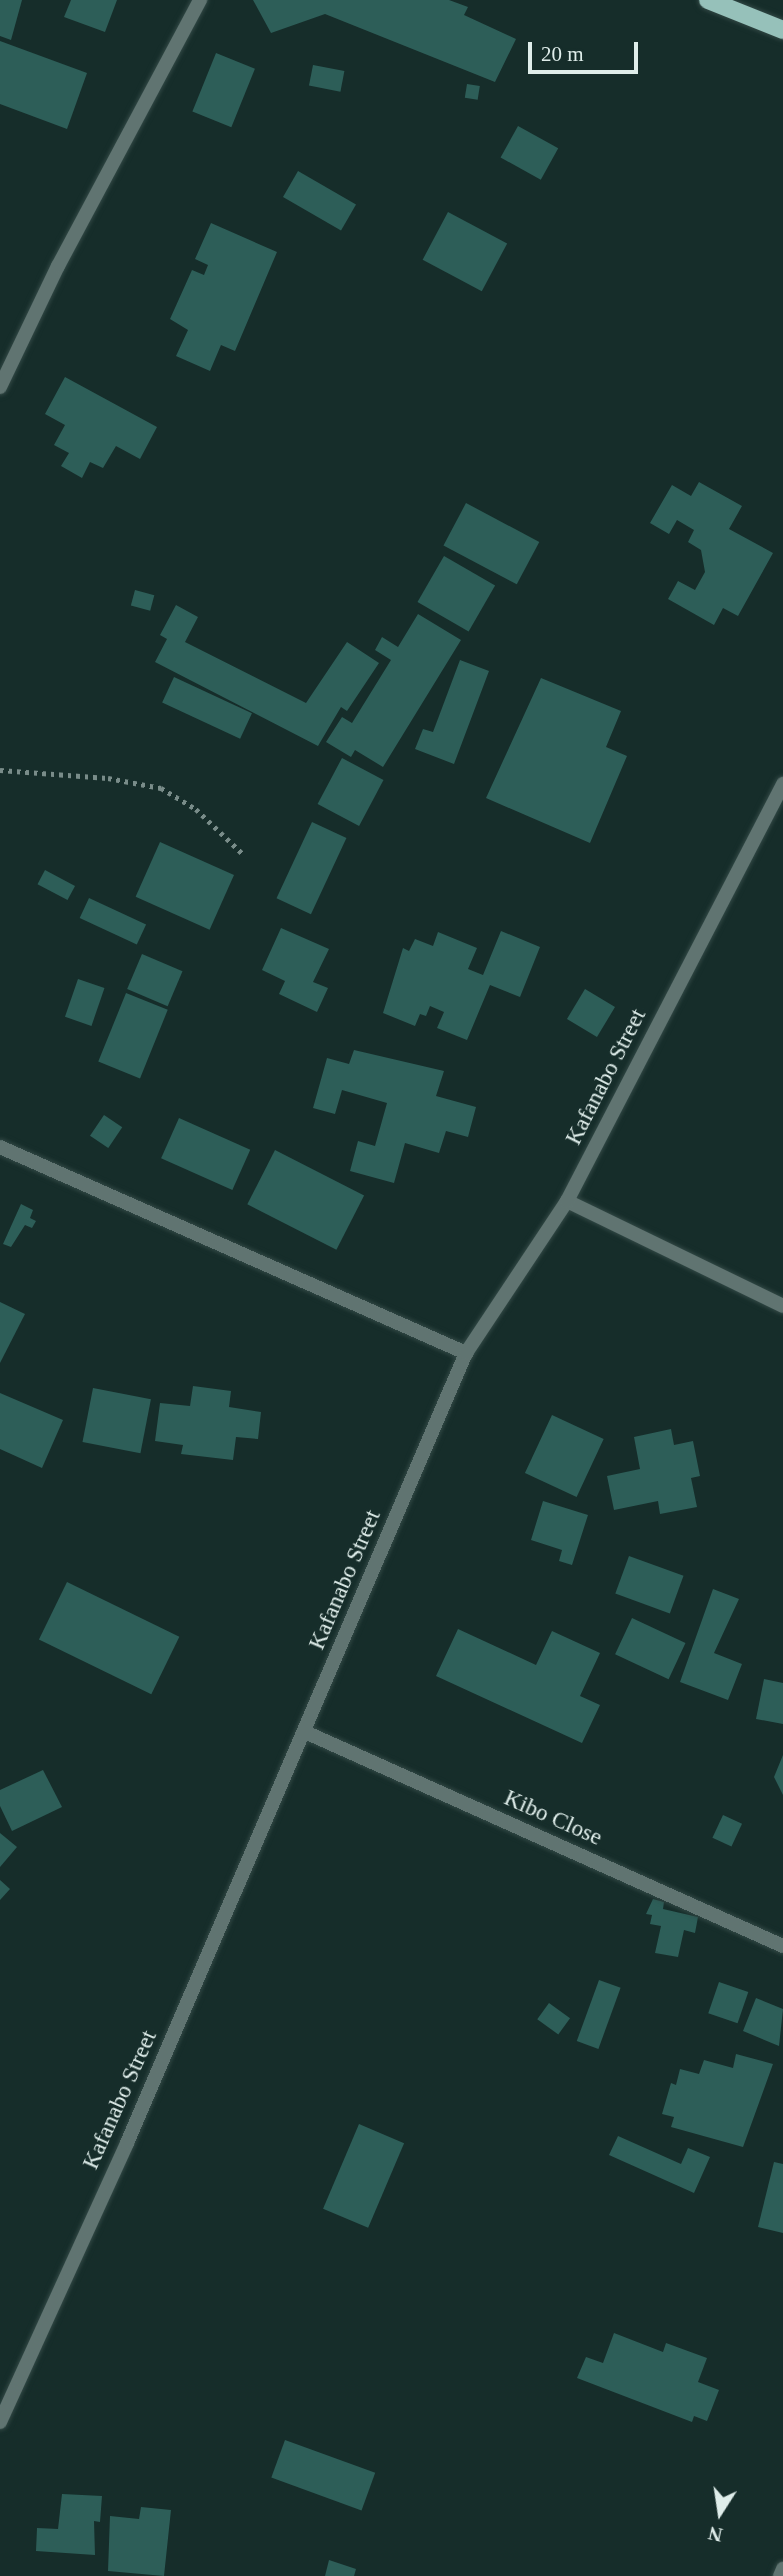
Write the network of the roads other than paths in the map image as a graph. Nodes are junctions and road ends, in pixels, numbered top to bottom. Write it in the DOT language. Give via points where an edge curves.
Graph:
graph roads {
  1 [pos="200,0"];
  2 [pos="708,0"];
  3 [pos="783,30"];
  4 [pos="0,387"];
  5 [pos="783,783"];
  6 [pos="0,1147"];
  7 [pos="568,1201"];
  8 [pos="783,1306"];
  9 [pos="466,1353"];
  10 [pos="305,1732"];
  11 [pos="783,1946"];
  12 [pos="7,2388"];
  13 [pos="0,2421"];
  14 [pos="783,2569"];
  15 [pos="780,2576"];
  1 -- 4 [label="street" via="58,266"];
  2 -- 3 [label="main road"];
  5 -- 7 [label="street, Kafanabo Street"];
  6 -- 9 [label="street"];
  7 -- 8 [label="street"];
  7 -- 9 [label="street, Kafanabo Street"];
  9 -- 10 [label="street, Kafanabo Street"];
  10 -- 11 [label="street, Kibo Close"];
  10 -- 12 [label="street, Kafanabo Street"];
  12 -- 13 [label="street, Kafanabo Street"];
  14 -- 15 [label="street"];
}
